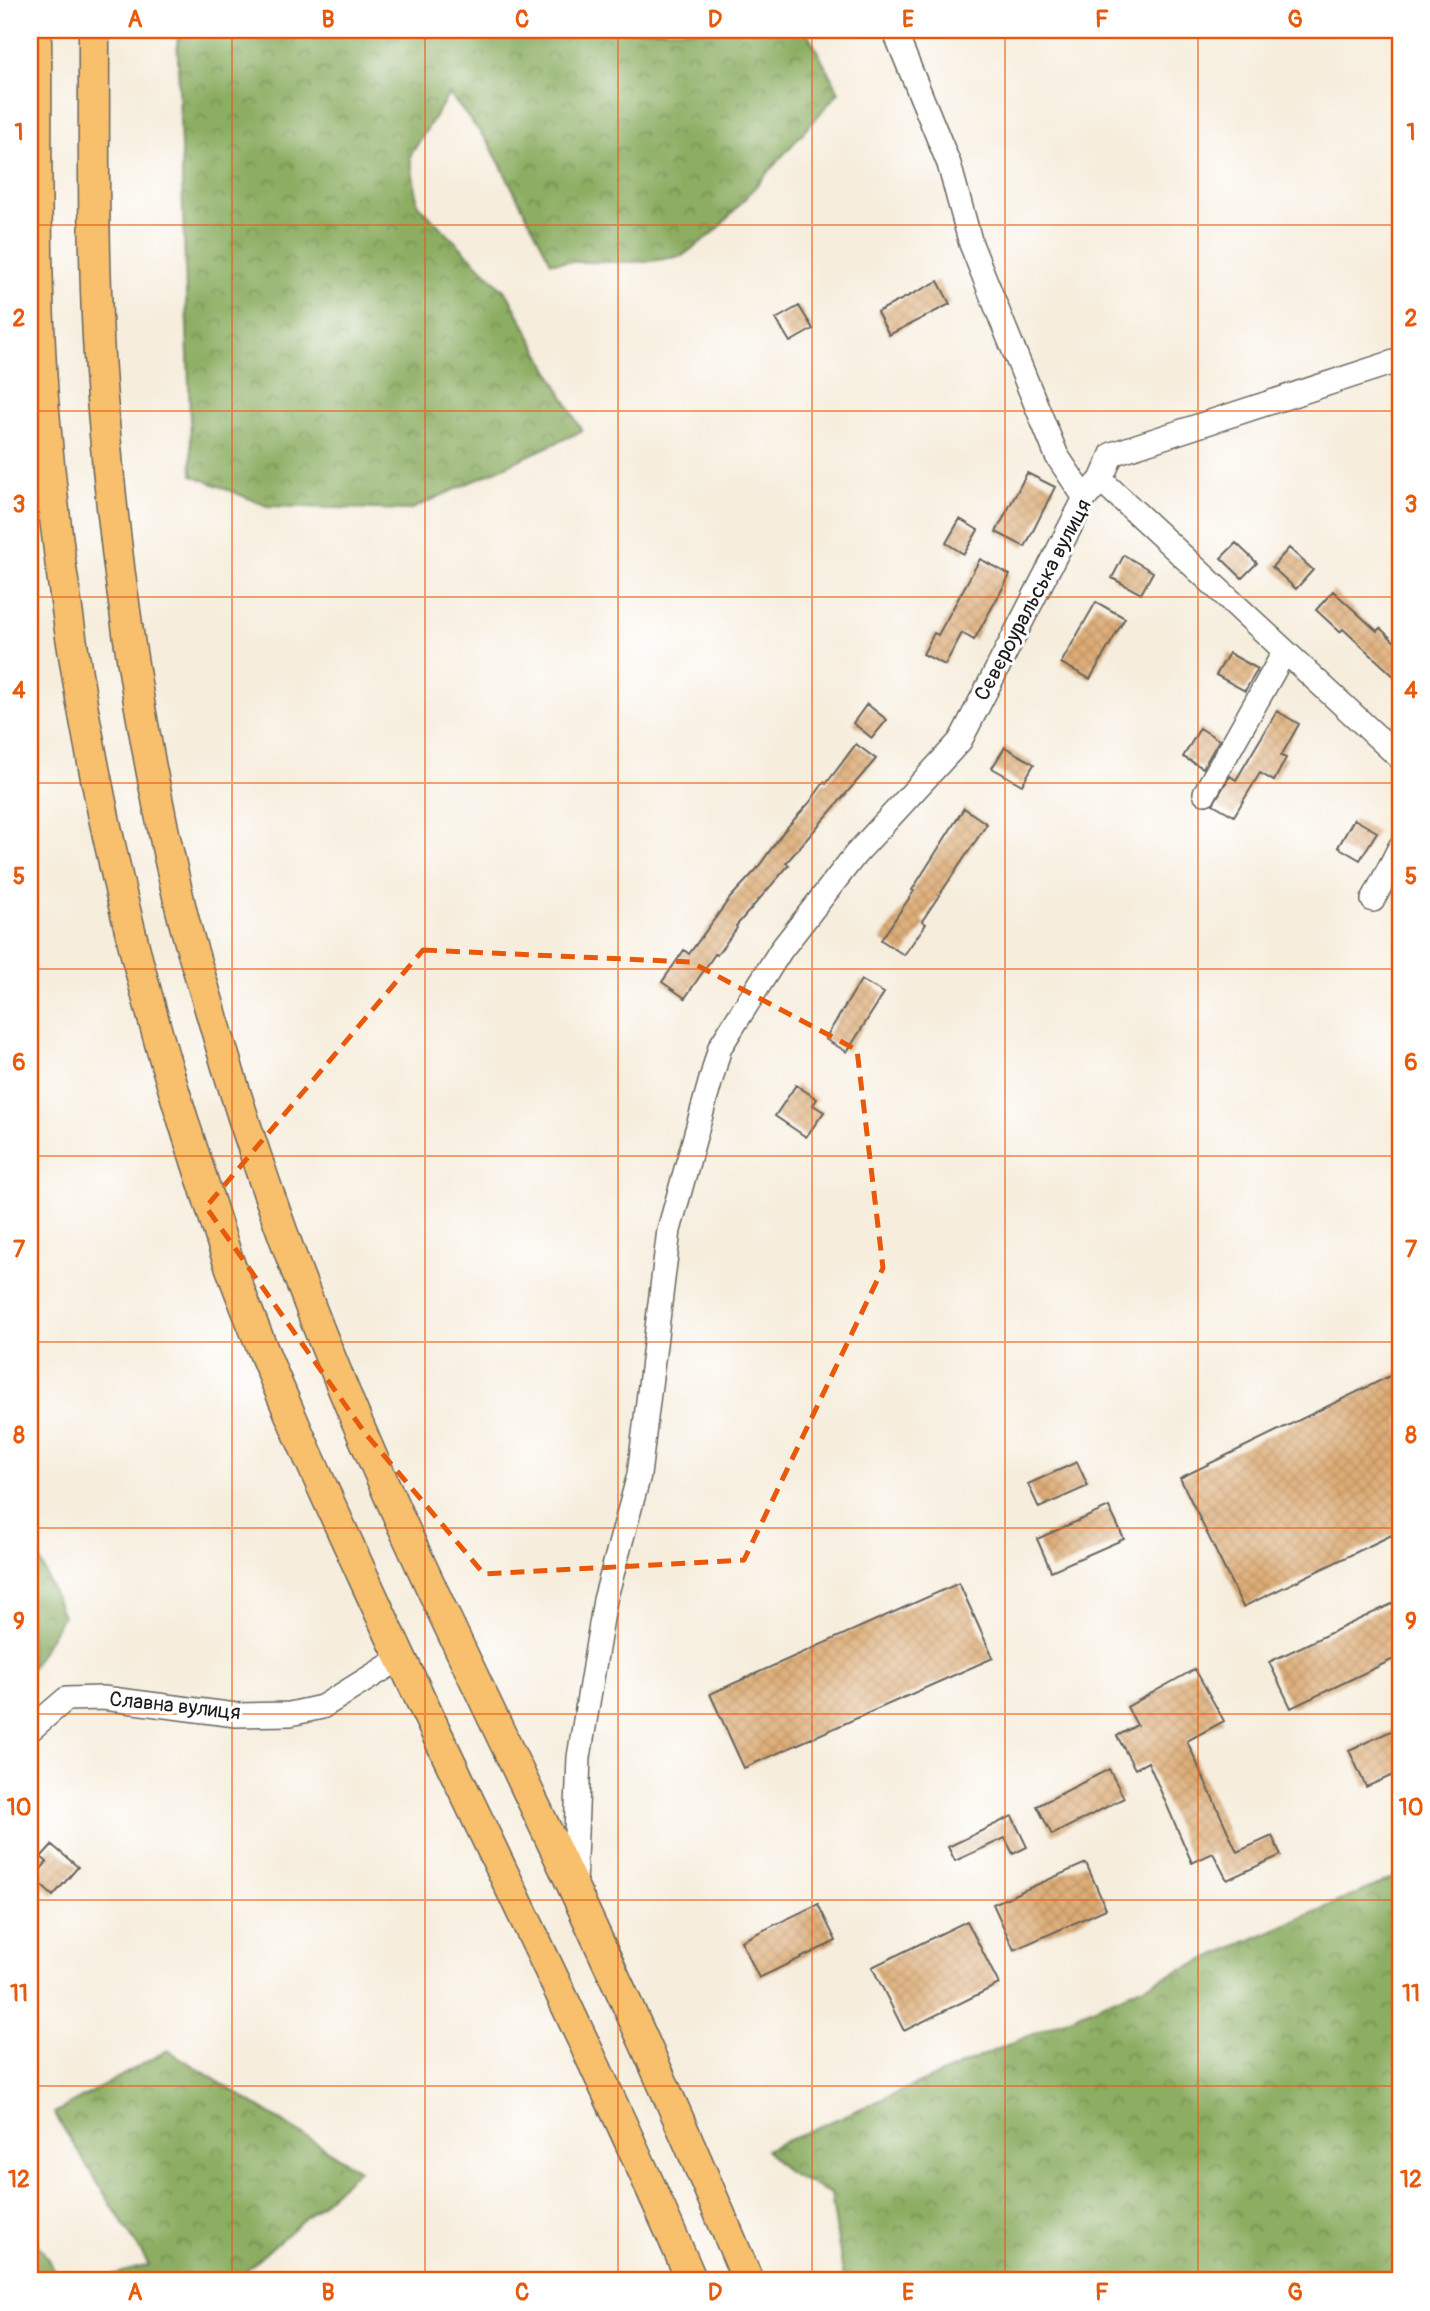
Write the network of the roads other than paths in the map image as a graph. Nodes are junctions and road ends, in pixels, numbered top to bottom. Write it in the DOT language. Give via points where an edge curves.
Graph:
graph roads {
  1 [pos="36,30"];
  2 [pos="94,30"];
  3 [pos="894,30"];
  4 [pos="1400,360"];
  5 [pos="1101,480"];
  6 [pos="1084,498"];
  7 [pos="1285,651"];
  8 [pos="1400,758"];
  9 [pos="1205,793"];
  10 [pos="1400,847"];
  11 [pos="1373,900"];
  12 [pos="401,1657"];
  13 [pos="30,1730"];
  14 [pos="574,1889"];
  15 [pos="692,2281"];
  16 [pos="748,2281"];
  1 -- 12 [label="main road" via="44,409 81,705 125,916 174,1094 229,1260 307,1455"];
  2 -- 14 [label="main road" via="95,239 105,434 134,680 181,907 232,1086 283,1237 344,1391 447,1624"];
  3 -- 6 [label="street" via="949,164 971,244 1056,456"];
  4 -- 5 [label="street" via="1112,454"];
  5 -- 6 [label="street, Сєвєроуральська вулиця"];
  5 -- 7 [label="street, Сєвєроуральська вулиця"];
  6 -- 14 [label="street, Сєвєроуральська вулиця" via="960,741 855,855 782,950 720,1047 669,1230 639,1475 605,1600 579,1757"];
  7 -- 8 [label="street, Сєвєроуральська вулиця"];
  7 -- 9 [label="street"];
  10 -- 11 [label="street"];
  12 -- 13 [label="street, Славна вулиця" via="322,1707 290,1714 236,1716 103,1698 66,1699"];
  12 -- 15 [label="main road"];
  14 -- 16 [label="main road"];
}
